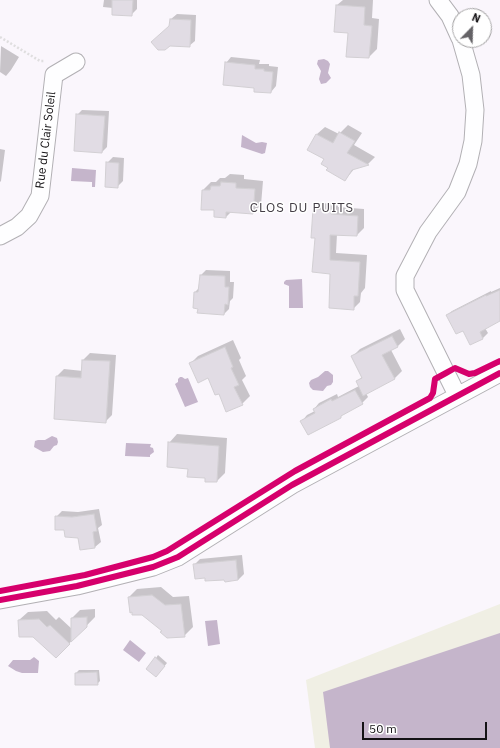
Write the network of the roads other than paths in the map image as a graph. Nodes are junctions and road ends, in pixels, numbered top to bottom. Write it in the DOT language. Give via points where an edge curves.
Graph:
graph roads {
  1 [pos="438,0"];
  2 [pos="452,21"];
  3 [pos="463,48"];
  4 [pos="76,62"];
  5 [pos="0,236"];
  6 [pos="500,373"];
  7 [pos="457,396"];
  8 [pos="0,600"];
  1 -- 2 [label="street"];
  3 -- 7 [label="street" via="471,75 475,110 473,141 468,164 457,192 428,232 406,276 405,290"];
  4 -- 5 [label="street, Rue du Clair Soleil" via="54,75 40,196 29,216 17,227"];
  6 -- 7 [label="street"];
  7 -- 8 [label="street" via="292,485 172,559 152,567 77,586"];
}
